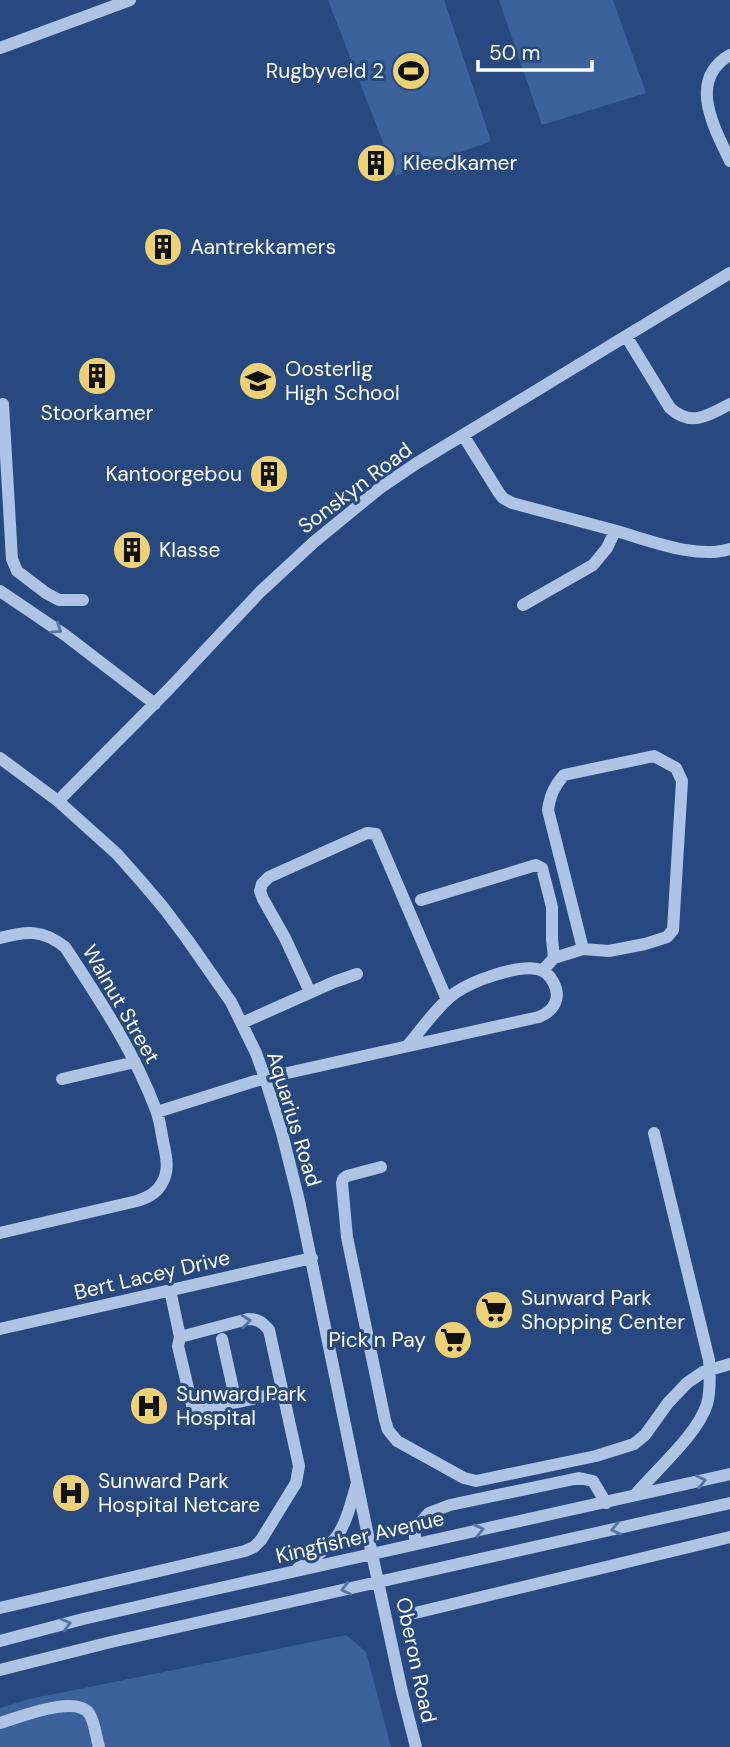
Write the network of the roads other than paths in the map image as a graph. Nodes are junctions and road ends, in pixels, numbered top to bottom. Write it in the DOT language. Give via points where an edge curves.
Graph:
graph roads {
  1 [pos="130,0"];
  2 [pos="0,48"];
  3 [pos="730,55"];
  4 [pos="730,161"];
  5 [pos="730,273"];
  6 [pos="626,336"];
  7 [pos="3,404"];
  8 [pos="730,404"];
  9 [pos="463,435"];
  10 [pos="4,497"];
  11 [pos="615,531"];
  12 [pos="730,549"];
  13 [pos="0,591"];
  14 [pos="83,600"];
  15 [pos="523,605"];
  16 [pos="155,704"];
  17 [pos="0,758"];
  18 [pos="58,801"];
  19 [pos="421,900"];
  20 [pos="0,938"];
  21 [pos="583,949"];
  22 [pos="554,958"];
  23 [pos="543,970"];
  24 [pos="357,974"];
  25 [pos="310,992"];
  26 [pos="447,1000"];
  27 [pos="242,1023"];
  28 [pos="408,1045"];
  29 [pos="135,1062"];
  30 [pos="265,1078"];
  31 [pos="62,1079"];
  32 [pos="157,1112"];
  33 [pos="654,1133"];
  34 [pos="381,1167"];
  35 [pos="0,1233"];
  36 [pos="312,1258"];
  37 [pos="170,1290"];
  38 [pos="0,1329"];
  39 [pos="180,1337"];
  40 [pos="222,1339"];
  41 [pos="730,1364"];
  42 [pos="709,1370"];
  43 [pos="283,1392"];
  44 [pos="236,1402"];
  45 [pos="730,1474"];
  46 [pos="357,1481"];
  47 [pos="635,1495"];
  48 [pos="606,1503"];
  49 [pos="730,1503"];
  50 [pos="730,1537"];
  51 [pos="415,1544"];
  52 [pos="373,1555"];
  53 [pos="289,1573"];
  54 [pos="380,1582"];
  55 [pos="0,1608"];
  56 [pos="415,1612"];
  57 [pos="0,1642"];
  58 [pos="0,1670"];
  59 [pos="0,1723"];
  60 [pos="99,1747"];
  61 [pos="416,1747"];
  1 -- 2 [label="street"];
  3 -- 4 [label="street" via="712,71 706,94"];
  5 -- 6 [label="street, Sonskyn Road"];
  6 -- 8 [label="street" via="678,415 701,418"];
  6 -- 9 [label="street, Sonskyn Road"];
  7 -- 10 [label="street"];
  9 -- 11 [label="street" via="503,498"];
  9 -- 16 [label="street, Sonskyn Road" via="380,488 314,542 260,592"];
  10 -- 14 [label="street" via="17,571 59,600"];
  11 -- 12 [label="street" via="708,553"];
  11 -- 15 [label="street" via="593,565"];
  13 -- 16 [label="street, one-way"];
  16 -- 18 [label="street, Sonskyn Road"];
  17 -- 18 [label="street, Aquarius Road"];
  18 -- 27 [label="street, Aquarius Road" via="117,854 163,907"];
  19 -- 22 [label="street" via="540,866 552,907"];
  20 -- 29 [label="street, Walnut Street" via="39,933 65,947"];
  21 -- 21 [label="street" via="549,799 564,775 654,756 677,768 682,781 673,930 667,937 645,944 609,951"];
  21 -- 22 [label="street"];
  22 -- 23 [label="street"];
  23 -- 26 [label="street" via="526,968 496,976 465,987"];
  23 -- 28 [label="street" via="556,993 547,1013"];
  24 -- 25 [label="street"];
  25 -- 26 [label="street" via="263,899 262,884 372,832"];
  25 -- 27 [label="street"];
  26 -- 28 [label="street"];
  27 -- 30 [label="street, Aquarius Road"];
  28 -- 30 [label="street"];
  29 -- 31 [label="street"];
  29 -- 32 [label="street, Walnut Street"];
  30 -- 32 [label="street"];
  30 -- 36 [label="street, Aquarius Road"];
  32 -- 35 [label="street, Walnut Street" via="167,1165 163,1183 148,1198"];
  33 -- 42 [label="street"];
  34 -- 42 [label="street" via="347,1176 342,1183 347,1237 385,1420 397,1441 476,1481 596,1456 634,1444 677,1392"];
  36 -- 37 [label="street, Bert Lacey Drive"];
  36 -- 46 [label="street, Aquarius Road"];
  37 -- 38 [label="street, Bert Lacey Drive"];
  37 -- 39 [label="street"];
  39 -- 43 [label="street, one-way" via="257,1319 269,1330"];
  39 -- 44 [label="street" via="178,1346 192,1405 202,1410"];
  40 -- 44 [label="street"];
  41 -- 42 [label="street"];
  42 -- 47 [label="street" via="709,1393 697,1423"];
  43 -- 44 [label="street"];
  43 -- 55 [label="street" via="299,1466 296,1483 254,1547"];
  47 -- 45 [label="street, Kingfisher Avenue, one-way"];
  46 -- 52 [label="street, Aquarius Road"];
  46 -- 53 [label="street" via="340,1534 319,1555"];
  47 -- 48 [label="street, Kingfisher Avenue"];
  51 -- 48 [label="street, Kingfisher Avenue, one-way"];
  48 -- 51 [label="street" via="593,1481 579,1478 450,1505 429,1513 415,1529"];
  49 -- 54 [label="street, one-way"];
  50 -- 56 [label="street"];
  51 -- 52 [label="street, Kingfisher Avenue"];
  52 -- 53 [label="street, Kingfisher Avenue"];
  52 -- 54 [label="street, Aquarius Road"];
  57 -- 53 [label="street, Kingfisher Avenue, one-way"];
  54 -- 58 [label="street, one-way"];
  54 -- 61 [label="street, Oberon Road"];
  59 -- 60 [label="street" via="54,1707 82,1707 89,1713"];
}
